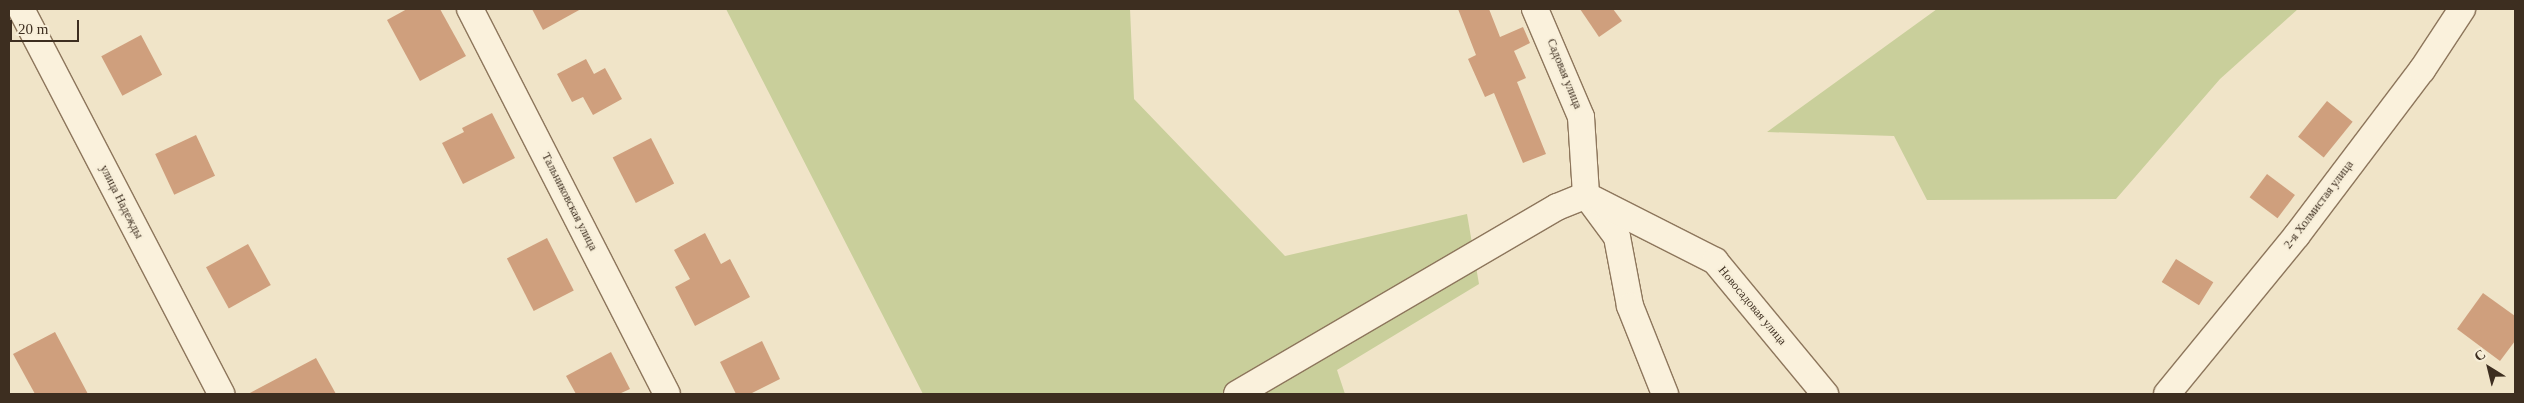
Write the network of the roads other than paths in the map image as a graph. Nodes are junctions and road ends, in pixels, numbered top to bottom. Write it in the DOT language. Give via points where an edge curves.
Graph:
graph roads {
  1 [pos="20,9"];
  2 [pos="470,9"];
  3 [pos="1535,9"];
  4 [pos="2462,9"];
  5 [pos="1586,195"];
  6 [pos="221,394"];
  7 [pos="667,394"];
  8 [pos="1236,394"];
  9 [pos="1665,394"];
  10 [pos="1826,394"];
  11 [pos="2167,394"];
  1 -- 6 [label="street, улица Надежды"];
  2 -- 7 [label="street, Тальниковская улица"];
  3 -- 5 [label="street, Садовая улица" via="1561,62 1581,116"];
  4 -- 11 [label="street, 2-я Холмистая улица" via="2422,70 2297,235"];
  5 -- 8 [label="street" via="1557,207"];
  5 -- 9 [label="street" via="1618,237 1630,306"];
  5 -- 10 [label="street, Новосадовая улица" via="1715,261"];
}
